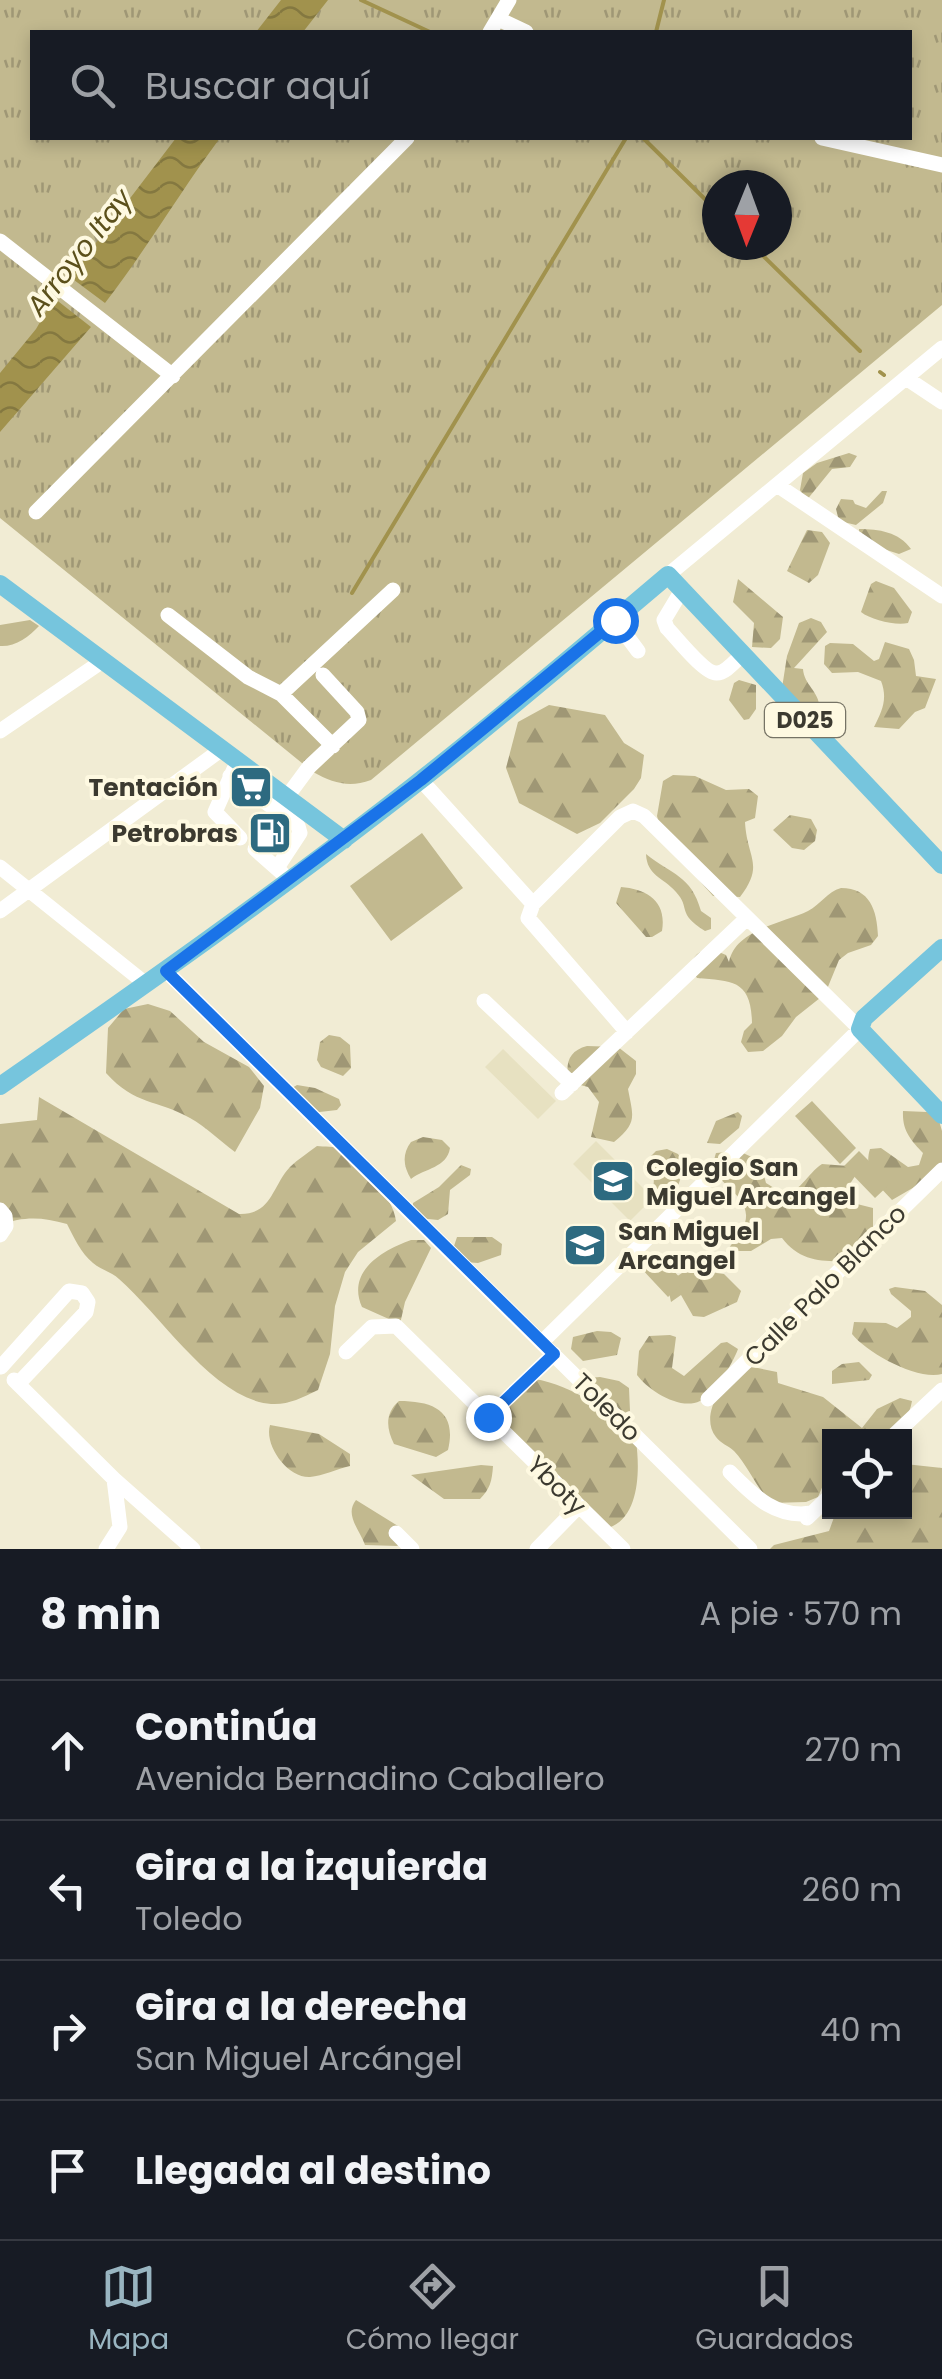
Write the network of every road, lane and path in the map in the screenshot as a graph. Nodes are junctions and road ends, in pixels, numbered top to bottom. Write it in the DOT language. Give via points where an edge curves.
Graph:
graph roads {
  1 [pos="509,0"];
  2 [pos="493,28"];
  3 [pos="405,140"];
  4 [pos="831,140"];
  5 [pos="942,165"];
  6 [pos="0,241"];
  7 [pos="942,348"];
  8 [pos="173,376"];
  9 [pos="906,378"];
  10 [pos="942,402"];
  11 [pos="778,484"];
  12 [pos="36,512"];
  13 [pos="675,582"];
  14 [pos="0,584"];
  15 [pos="394,590"];
  16 [pos="942,596"];
  17 [pos="168,614"];
  18 [pos="615,620"];
  19 [pos="638,651"];
  20 [pos="743,654"];
  21 [pos="102,662"];
  22 [pos="324,675"];
  23 [pos="281,694"];
  24 [pos="0,731"];
  25 [pos="333,746"];
  26 [pos="222,748"];
  27 [pos="235,769"];
  28 [pos="421,780"];
  29 [pos="282,803"];
  30 [pos="240,838"];
  31 [pos="344,840"];
  32 [pos="255,849"];
  33 [pos="942,865"];
  34 [pos="0,866"];
  35 [pos="284,874"];
  36 [pos="30,889"];
  37 [pos="532,904"];
  38 [pos="0,910"];
  39 [pos="747,918"];
  40 [pos="942,948"];
  41 [pos="166,971"];
  42 [pos="146,984"];
  43 [pos="484,1001"];
  44 [pos="860,1029"];
  45 [pos="627,1032"];
  46 [pos="0,1086"];
  47 [pos="942,1115"];
  48 [pos="942,1170"];
  49 [pos="0,1210"];
  50 [pos="0,1234"];
  51 [pos="548,1348"];
  52 [pos="346,1352"];
  53 [pos="0,1367"];
  54 [pos="18,1384"];
  55 [pos="942,1390"];
  56 [pos="708,1399"];
  57 [pos="488,1417"];
  58 [pos="900,1429"];
  59 [pos="730,1472"];
  60 [pos="114,1479"];
  61 [pos="822,1503"];
  62 [pos="578,1507"];
  63 [pos="396,1534"];
  64 [pos="106,1549"];
  65 [pos="193,1549"];
  66 [pos="412,1549"];
  67 [pos="537,1549"];
  68 [pos="622,1549"];
  69 [pos="750,1549"];
  1 -- 2 [label="street"];
  3 -- 8 [label="street"];
  4 -- 5 [label="street"];
  6 -- 8 [label="street"];
  7 -- 9 [label="street"];
  8 -- 12 [label="street"];
  9 -- 10 [label="street"];
  9 -- 11 [label="street"];
  11 -- 13 [label="street"];
  11 -- 16 [label="street"];
  13 -- 18 [label="main road"];
  13 -- 20 [label="main road, D025"];
  13 -- 20 [label="street" via="664,620 693,655 716,673"];
  14 -- 21 [label="main road"];
  15 -- 23 [label="street"];
  17 -- 23 [label="street" via="248,677"];
  18 -- 19 [label="street"];
  18 -- 28 [label="main road"];
  20 -- 33 [label="main road, D025"];
  21 -- 24 [label="street"];
  21 -- 26 [label="main road"];
  22 -- 25 [label="street" via="359,716"];
  23 -- 25 [label="street"];
  25 -- 29 [label="street"];
  26 -- 27 [label="main road"];
  26 -- 36 [label="street"];
  27 -- 29 [label="main road"];
  27 -- 30 [label="street" via="214,812"];
  28 -- 31 [label="main road"];
  28 -- 37 [label="street"];
  29 -- 31 [label="main road"];
  29 -- 35 [label="street" via="300,833"];
  31 -- 35 [label="main road"];
  32 -- 35 [label="street"];
  34 -- 36 [label="street"];
  35 -- 41 [label="main road"];
  36 -- 38 [label="street"];
  36 -- 42 [label="street"];
  37 -- 39 [label="street" via="632,811"];
  37 -- 45 [label="street" via="528,918"];
  39 -- 44 [label="street"];
  39 -- 45 [label="street"];
  40 -- 44 [label="main road" via="864,1018"];
  41 -- 42 [label="main road"];
  41 -- 51 [label="street, Toledo"];
  42 -- 46 [label="main road"];
  43 -- 45 [label="street" via="567,1088"];
  44 -- 47 [label="main road"];
  44 -- 51 [label="street"];
  48 -- 56 [label="street, Calle Palo Blanco"];
  49 -- 50 [label="street" via="6,1226"];
  51 -- 57 [label="street"];
  51 -- 69 [label="street, Toledo"];
  52 -- 57 [label="street, Yboty" via="372,1327 396,1326"];
  53 -- 54 [label="street"];
  53 -- 54 [label="street" via="70,1292 82,1293 86,1312"];
  54 -- 60 [label="street"];
  55 -- 58 [label="street"];
  57 -- 62 [label="street, Yboty"];
  59 -- 61 [label="street" via="768,1507 806,1518"];
  60 -- 64 [label="street" via="120,1527"];
  60 -- 65 [label="street"];
  62 -- 67 [label="street"];
  62 -- 68 [label="street, Yboty"];
  63 -- 66 [label="street"];
}
